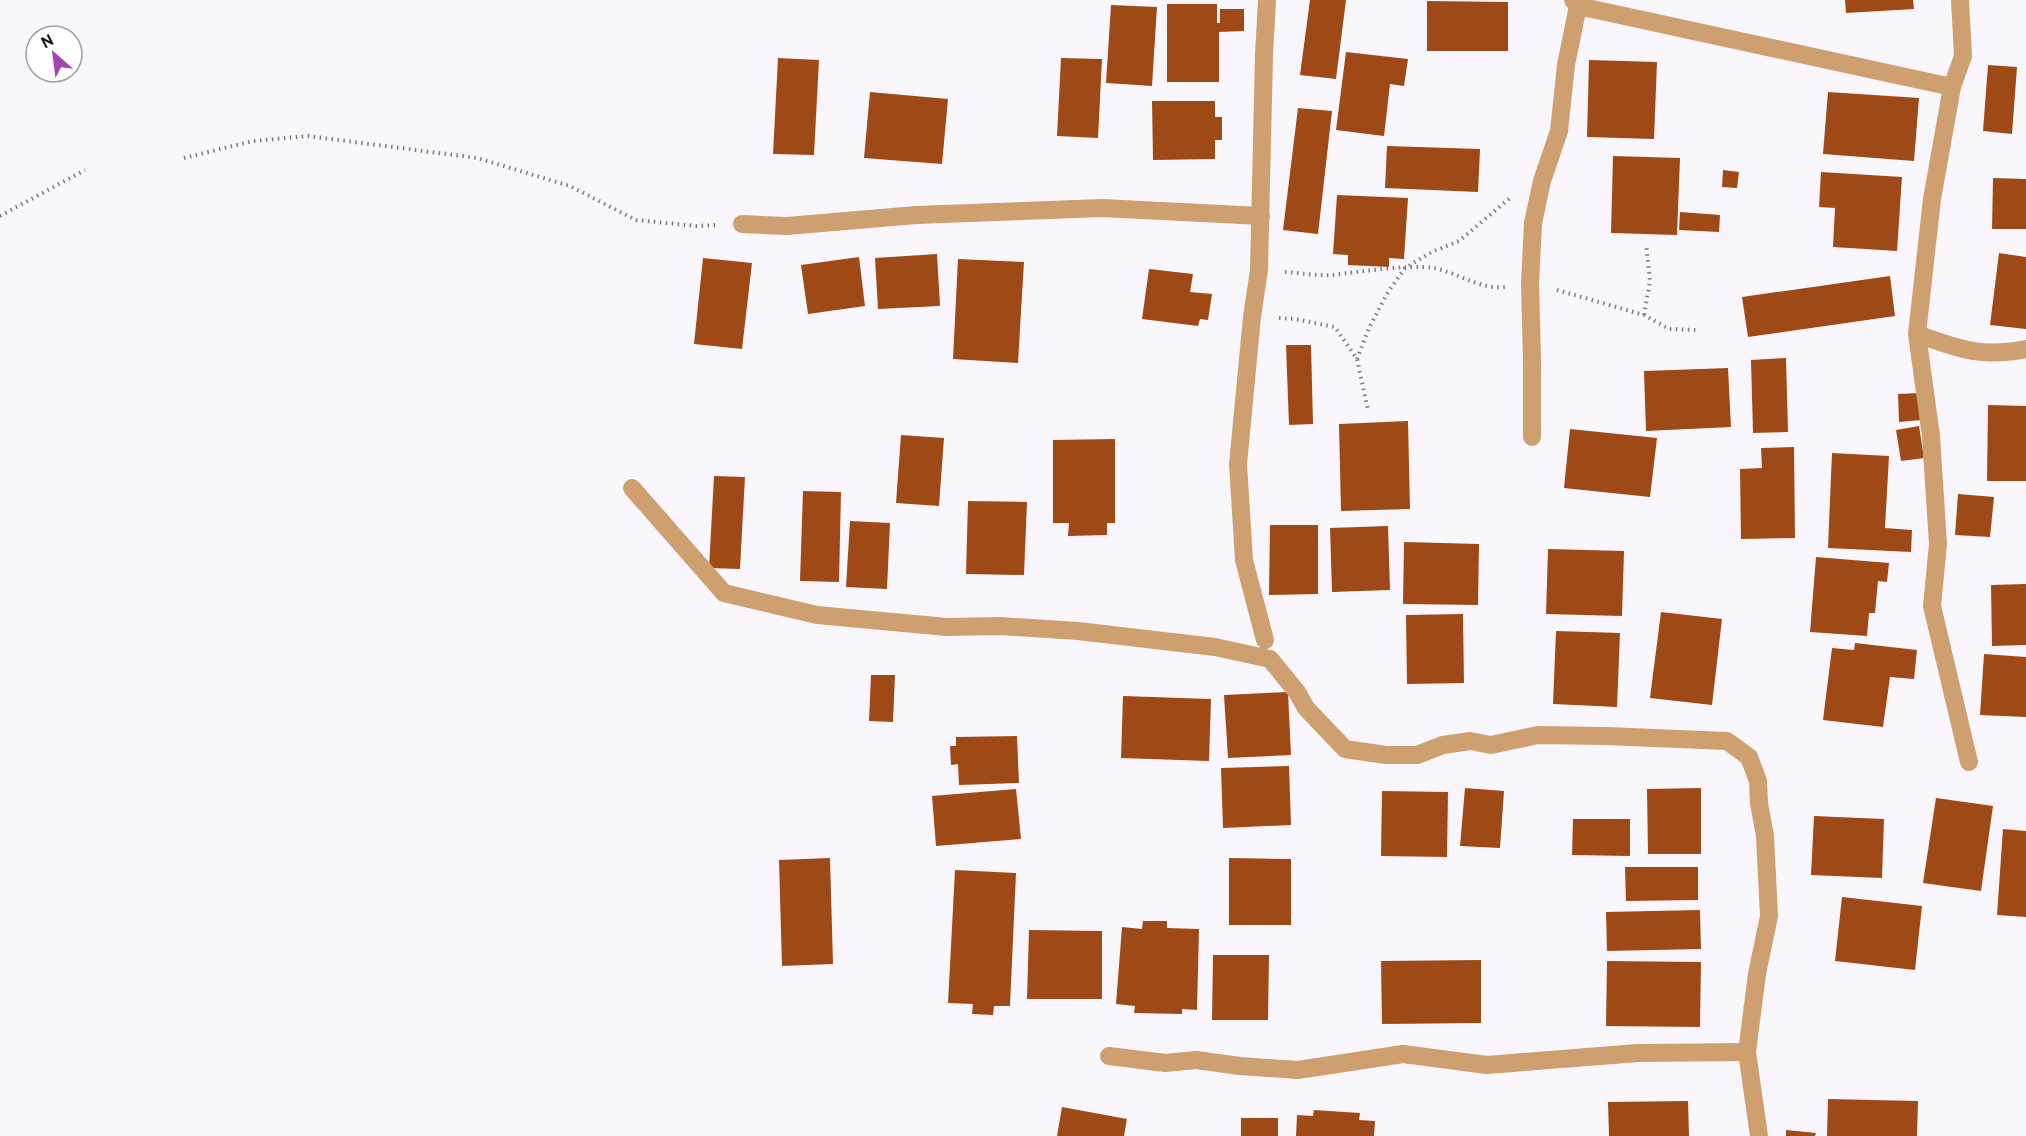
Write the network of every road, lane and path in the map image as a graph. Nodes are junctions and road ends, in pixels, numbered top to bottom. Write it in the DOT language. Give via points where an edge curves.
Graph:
graph roads {
  1 [pos="1268,0"];
  2 [pos="1960,0"];
  3 [pos="1576,3"];
  4 [pos="1952,87"];
  5 [pos="184,158"];
  6 [pos="84,170"];
  7 [pos="1542,181"];
  8 [pos="0,216"];
  9 [pos="1261,216"];
  10 [pos="742,224"];
  11 [pos="1646,244"];
  12 [pos="1406,268"];
  13 [pos="1259,270"];
  14 [pos="1644,315"];
  15 [pos="1252,317"];
  16 [pos="1917,334"];
  17 [pos="2026,349"];
  18 [pos="1357,359"];
  19 [pos="1368,410"];
  20 [pos="1532,437"];
  21 [pos="632,488"];
  22 [pos="1265,640"];
  23 [pos="1969,762"];
  24 [pos="1747,1052"];
  25 [pos="1109,1056"];
  26 [pos="1759,1136"];
  1 -- 9 [label="street"];
  2 -- 4 [label="street" via="1963,57"];
  3 -- 4 [label="street"];
  3 -- 7 [label="street" via="1559,131"];
  4 -- 16 [label="street" via="1932,200"];
  5 -- 10 [label="path" via="253,141 308,136 477,158 570,186 636,220 696,226"];
  6 -- 8 [label="path"];
  7 -- 12 [label="path" via="1504,201 1459,241"];
  7 -- 20 [label="street" via="1533,223 1530,284"];
  9 -- 10 [label="street" via="1102,208 916,215 787,226"];
  9 -- 13 [label="street"];
  11 -- 14 [label="path" via="1650,280"];
  12 -- 13 [label="path" via="1328,275"];
  12 -- 18 [label="path" via="1373,319"];
  13 -- 15 [label="street"];
  15 -- 18 [label="path" via="1295,319 1335,327"];
  15 -- 22 [label="street" via="1238,464 1244,560"];
  16 -- 17 [label="street" via="1985,354"];
  16 -- 23 [label="street" via="1931,436 1938,544 1932,606"];
  18 -- 19 [label="path"];
  21 -- 24 [label="street" via="724,593 817,615 947,627 1078,631 1215,647 1270,659 1306,708 1345,749 1417,755 1443,745 1470,741 1491,745 1538,735 1727,741 1749,757 1758,781 1766,836 1769,916"];
  24 -- 25 [label="street" via="1638,1053 1487,1065 1403,1054 1298,1070"];
  24 -- 26 [label="street"];
}
